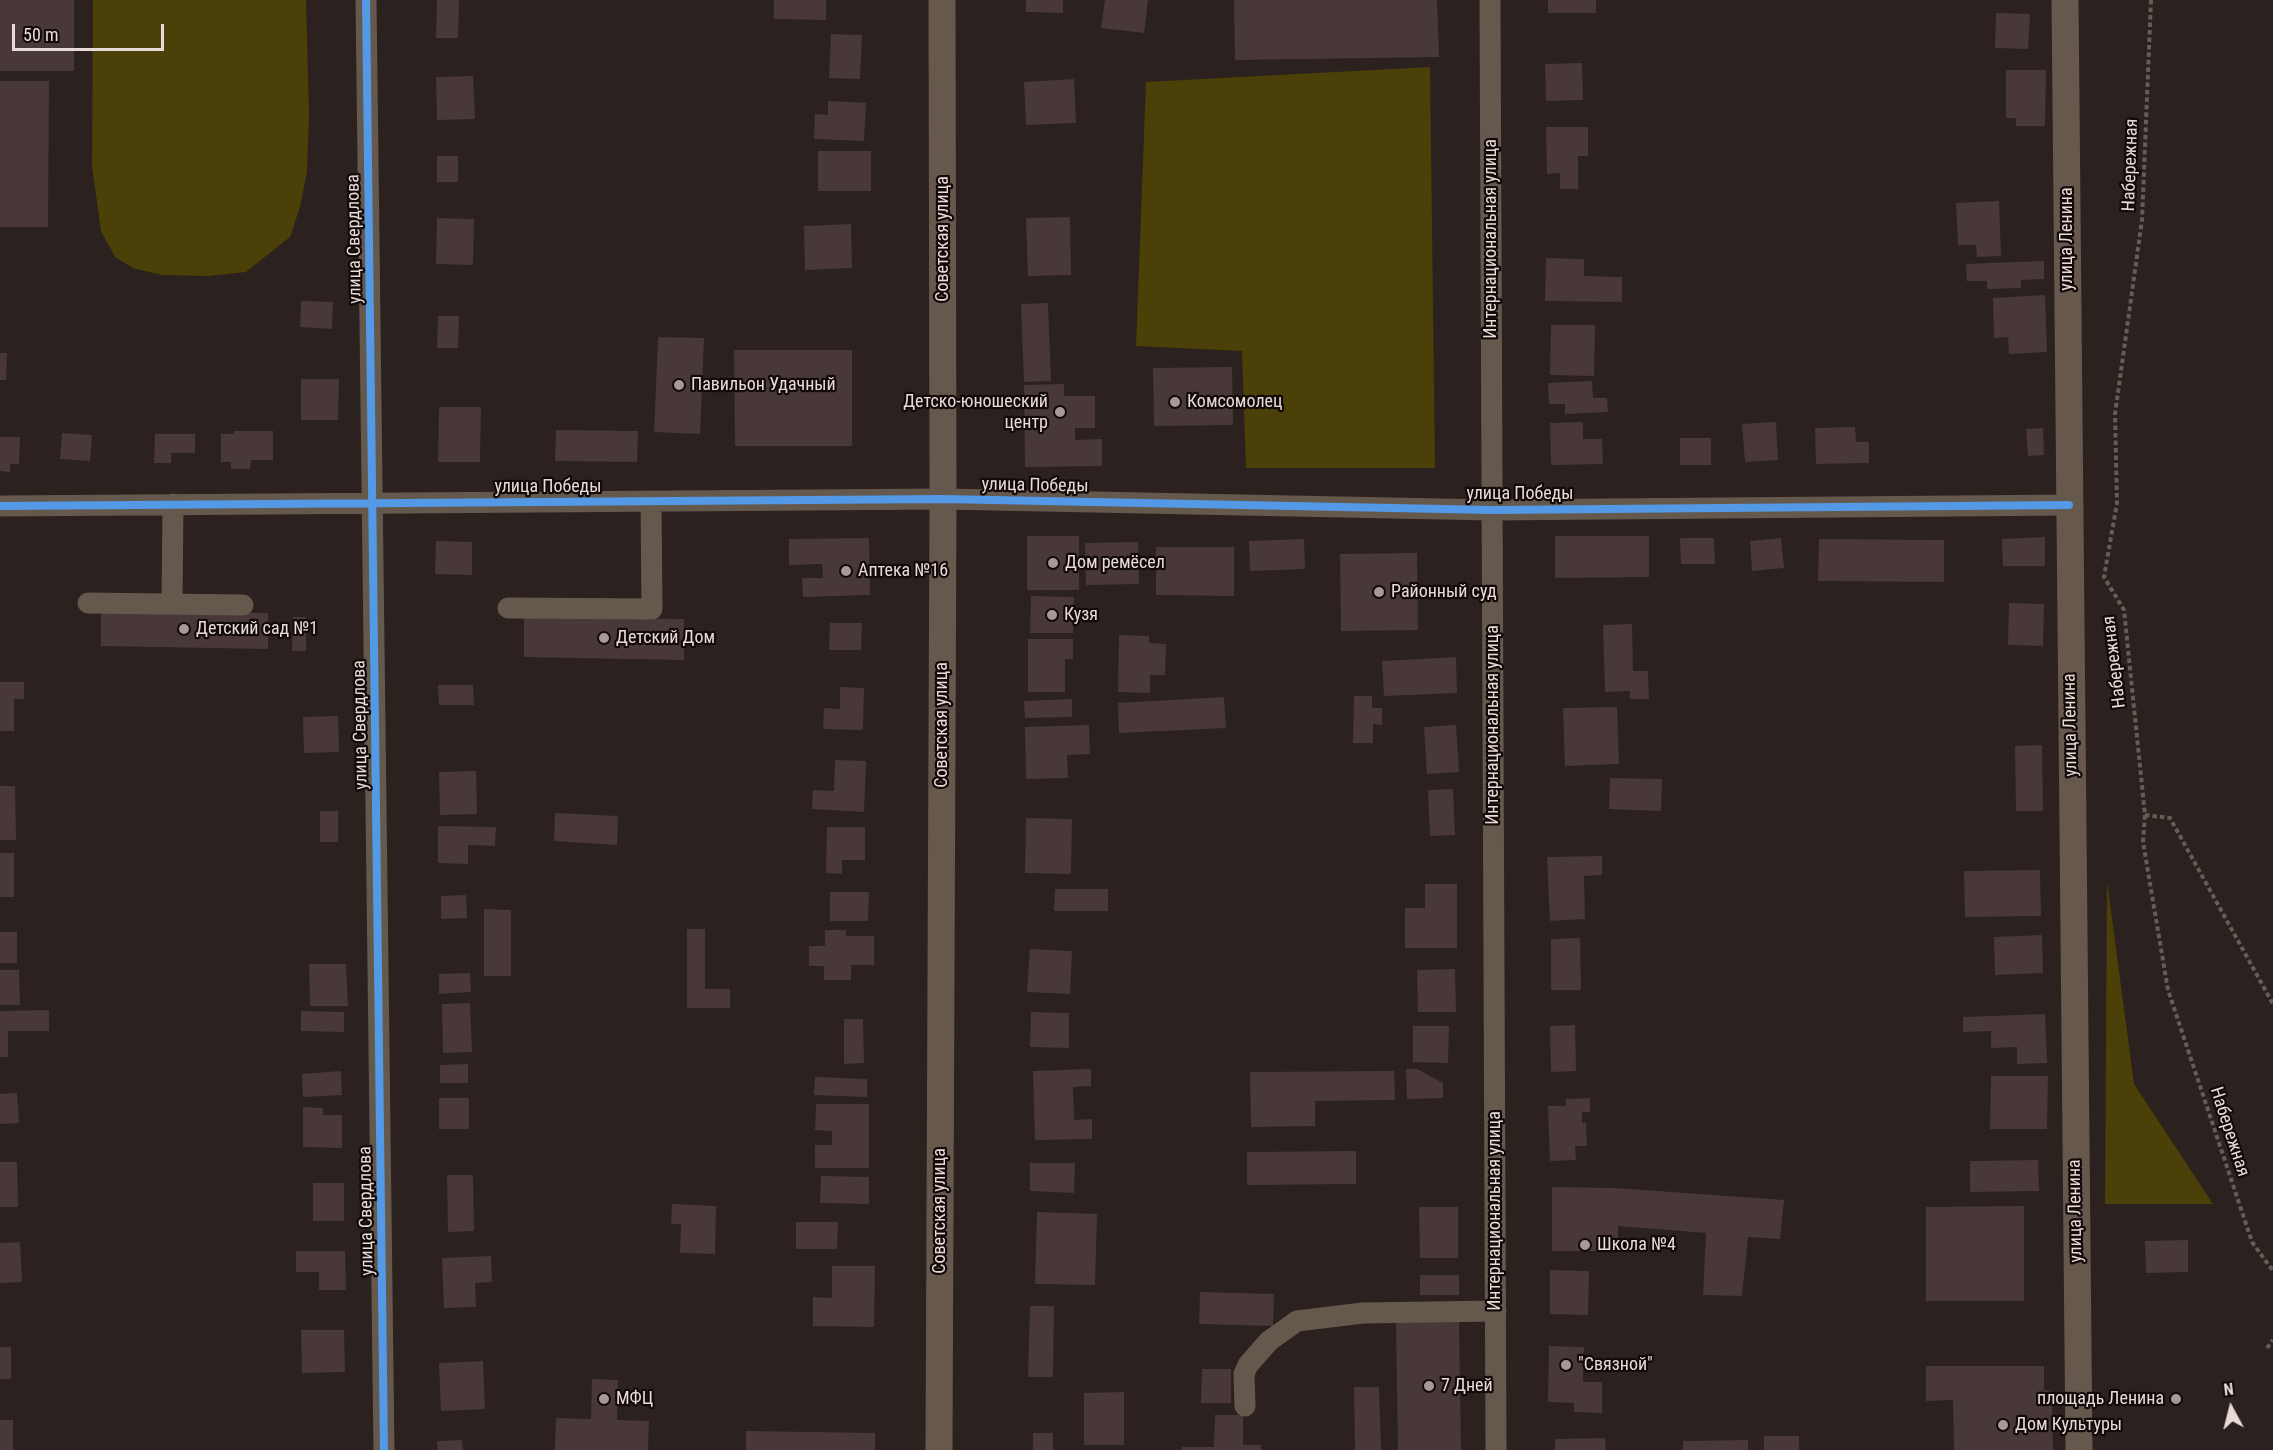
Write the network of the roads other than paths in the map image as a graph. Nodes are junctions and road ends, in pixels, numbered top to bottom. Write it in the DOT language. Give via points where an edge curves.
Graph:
graph roads {
  1 [pos="366,0"];
  2 [pos="942,0"];
  3 [pos="1490,0"];
  4 [pos="2065,0"];
  5 [pos="943,499"];
  6 [pos="651,501"];
  7 [pos="374,502"];
  8 [pos="173,504"];
  9 [pos="2068,505"];
  10 [pos="0,506"];
  11 [pos="1492,510"];
  12 [pos="88,603"];
  13 [pos="172,604"];
  14 [pos="243,605"];
  15 [pos="508,608"];
  16 [pos="1496,1311"];
  17 [pos="1245,1406"];
  18 [pos="384,1450"];
  19 [pos="939,1450"];
  20 [pos="1496,1450"];
  21 [pos="2079,1450"];
  1 -- 7 [label="street, улица Свердлова"];
  2 -- 5 [label="main road, Советская улица"];
  3 -- 11 [label="street, Интернациональная улица"];
  4 -- 9 [label="main road, улица Ленина"];
  5 -- 6 [label="street, улица Победы"];
  5 -- 11 [label="street, улица Победы"];
  5 -- 19 [label="main road, Советская улица"];
  6 -- 7 [label="street, улица Победы"];
  6 -- 15 [label="street" via="652,609"];
  7 -- 8 [label="street, улица Победы"];
  7 -- 18 [label="street, улица Свердлова"];
  8 -- 10 [label="street, улица Победы"];
  8 -- 13 [label="street"];
  9 -- 11 [label="street, улица Победы"];
  9 -- 21 [label="main road, улица Ленина"];
  11 -- 16 [label="street, Интернациональная улица"];
  12 -- 13 [label="street"];
  13 -- 14 [label="street"];
  16 -- 17 [label="street" via="1363,1313 1297,1321 1269,1341 1248,1365 1244,1374"];
  16 -- 20 [label="street, Интернациональная улица"];
}
